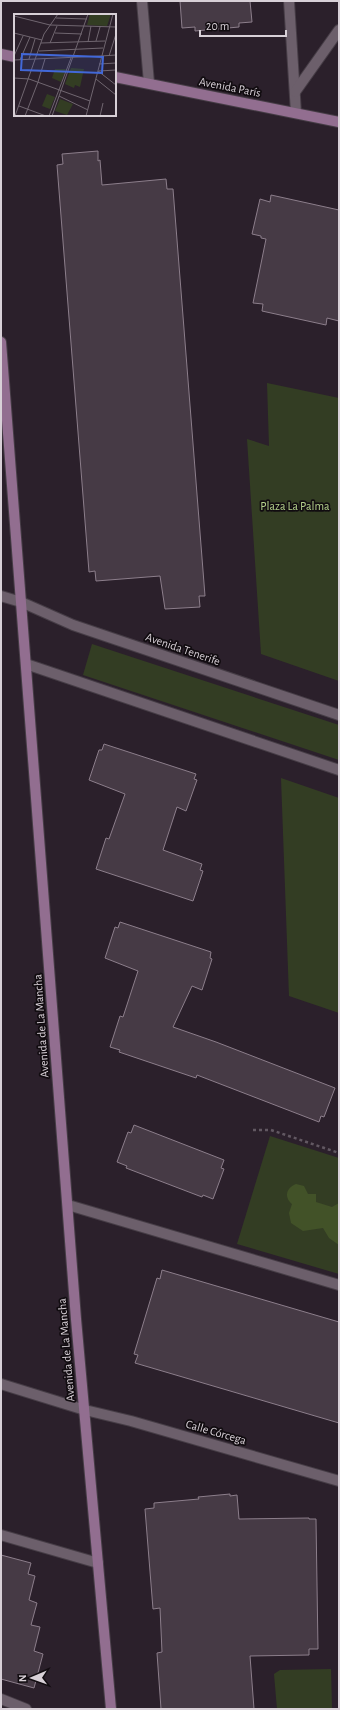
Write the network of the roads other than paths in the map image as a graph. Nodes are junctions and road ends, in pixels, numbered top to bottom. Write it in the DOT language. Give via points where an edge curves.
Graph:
graph roads {
  1 [pos="142,1"];
  2 [pos="289,1"];
  3 [pos="339,30"];
  4 [pos="1,54"];
  5 [pos="14,57"];
  6 [pos="116,77"];
  7 [pos="149,83"];
  8 [pos="295,92"];
  9 [pos="296,113"];
  10 [pos="339,122"];
  11 [pos="1,342"];
  12 [pos="1,596"];
  13 [pos="21,602"];
  14 [pos="26,664"];
  15 [pos="339,715"];
  16 [pos="339,770"];
  17 [pos="68,1205"];
  18 [pos="339,1285"];
  19 [pos="1,1384"];
  20 [pos="85,1410"];
  21 [pos="339,1481"];
  22 [pos="1,1535"];
  23 [pos="98,1563"];
  24 [pos="1,1699"];
  25 [pos="26,1709"];
  26 [pos="111,1709"];
  1 -- 7 [label="street"];
  2 -- 8 [label="street"];
  3 -- 8 [label="street"];
  4 -- 5 [label="main road"];
  6 -- 7 [label="main road, Avenida París"];
  7 -- 9 [label="main road, Avenida París"];
  8 -- 9 [label="street"];
  9 -- 10 [label="main road, Avenida París"];
  11 -- 13 [label="main road, Avenida de La Mancha"];
  12 -- 13 [label="street, Avenida Tenerife"];
  13 -- 14 [label="main road, Avenida de La Mancha"];
  13 -- 15 [label="street, Avenida Tenerife" via="73,625"];
  14 -- 16 [label="street"];
  14 -- 17 [label="main road, Avenida de La Mancha"];
  17 -- 18 [label="street"];
  17 -- 20 [label="main road, Avenida de La Mancha"];
  19 -- 20 [label="street, Calle Córcega"];
  20 -- 21 [label="street, Calle Córcega"];
  20 -- 23 [label="main road, Avenida de La Mancha"];
  22 -- 23 [label="street"];
  23 -- 26 [label="main road, Avenida de La Mancha"];
  24 -- 25 [label="street"];
}
